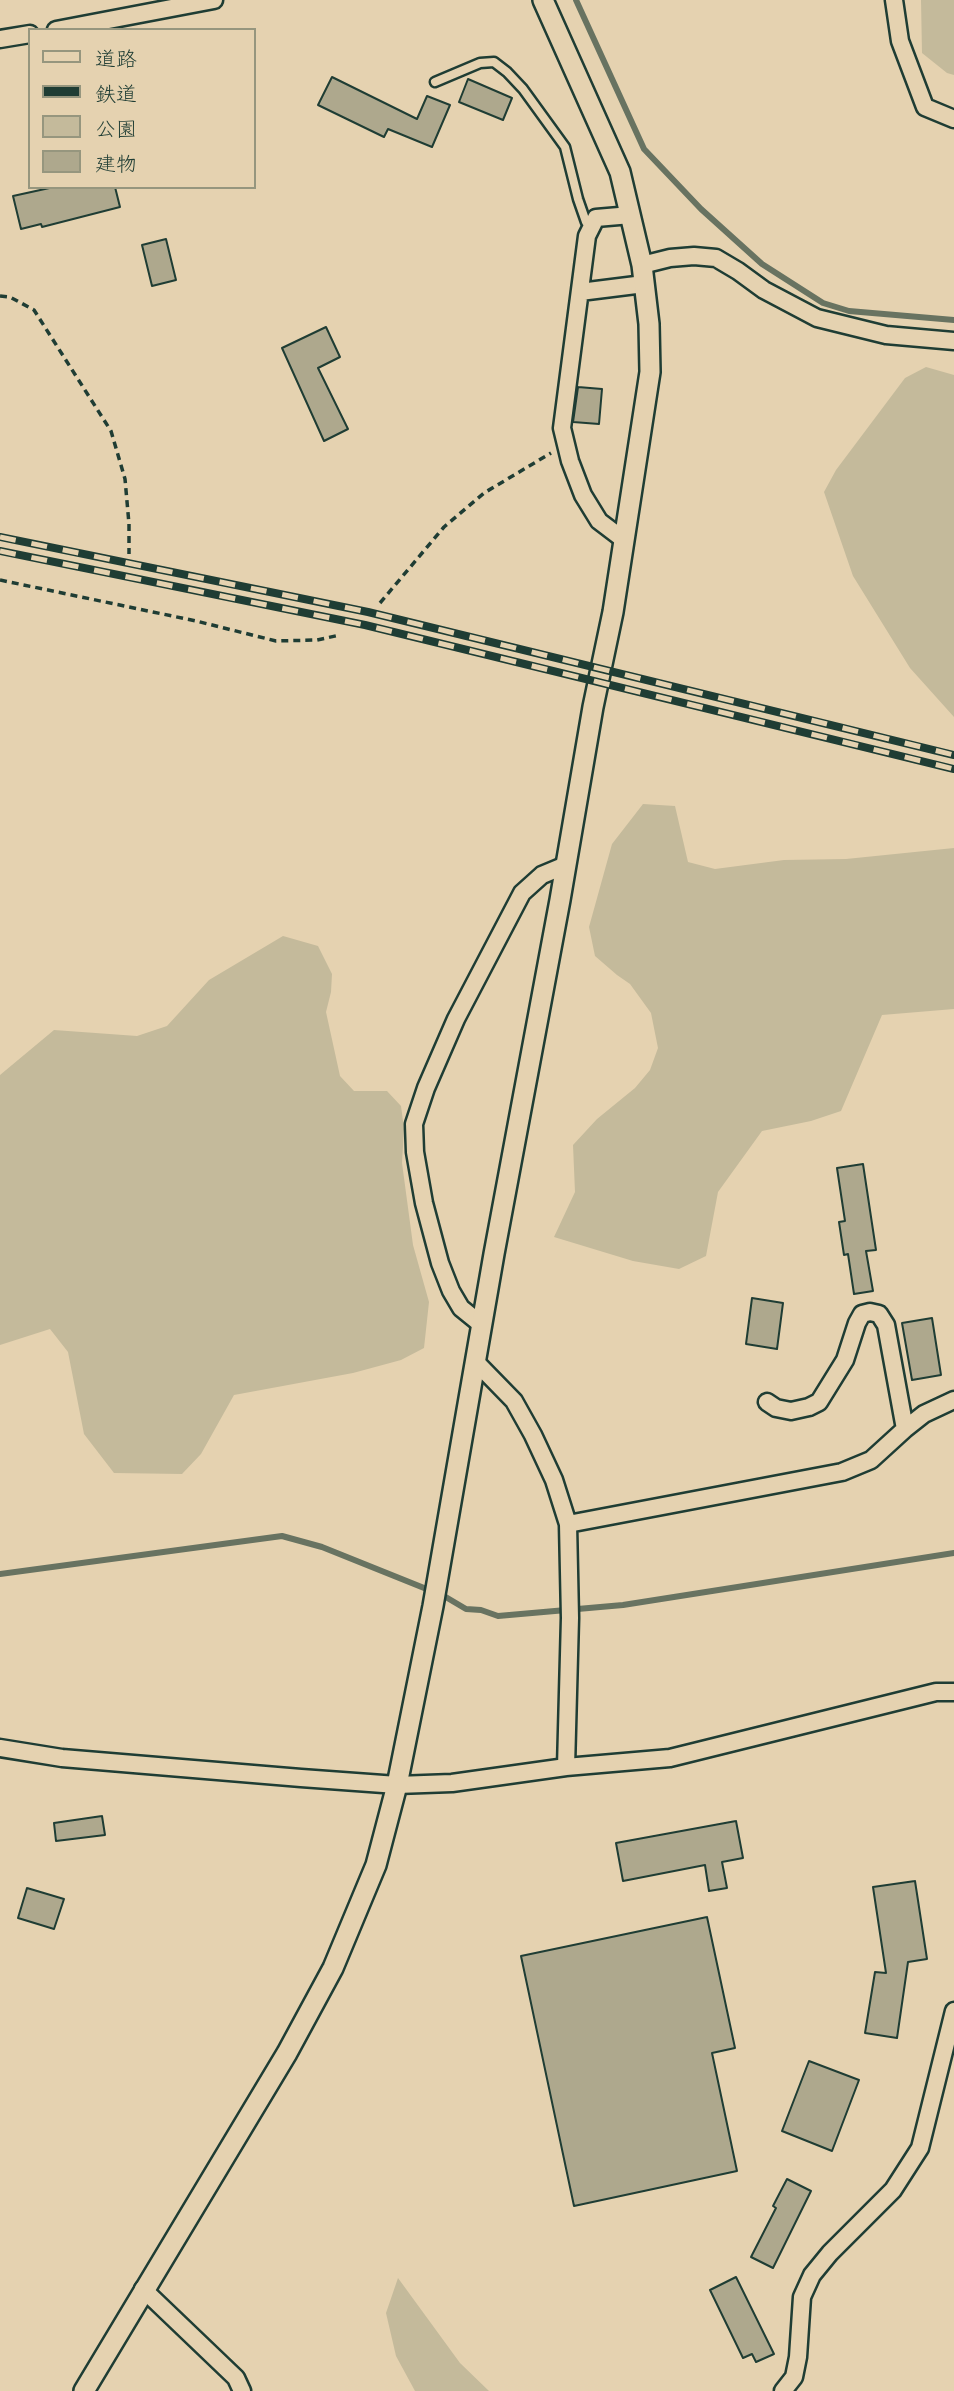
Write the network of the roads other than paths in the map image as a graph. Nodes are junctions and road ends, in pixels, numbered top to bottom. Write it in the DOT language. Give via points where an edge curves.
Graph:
graph roads {
  1 [pos="214,0"];
  2 [pos="542,0"];
  3 [pos="894,0"];
  4 [pos="67,28"];
  5 [pos="28,34"];
  6 [pos="0,39"];
  7 [pos="435,82"];
  8 [pos="954,119"];
  9 [pos="631,215"];
  10 [pos="591,225"];
  11 [pos="643,275"];
  12 [pos="580,292"];
  13 [pos="954,341"];
  14 [pos="624,540"];
  15 [pos="566,865"];
  16 [pos="482,1325"];
  17 [pos="475,1361"];
  18 [pos="954,1400"];
  19 [pos="767,1402"];
  20 [pos="905,1429"];
  21 [pos="568,1524"];
  22 [pos="954,1692"];
  23 [pos="0,1748"];
  24 [pos="566,1767"];
  25 [pos="397,1785"];
  26 [pos="954,2011"];
  27 [pos="143,2289"];
  28 [pos="84,2391"];
  29 [pos="242,2391"];
  30 [pos="783,2391"];
  1 -- 4 [label="street"];
  2 -- 9 [label="street" via="607,139"];
  3 -- 8 [label="street" via="900,41 925,107"];
  5 -- 6 [label="street"];
  7 -- 10 [label="lane" via="480,63 494,62 507,72 565,147 578,199"];
  9 -- 10 [label="street" via="596,218"];
  9 -- 11 [label="street"];
  10 -- 12 [label="street"];
  11 -- 12 [label="street"];
  11 -- 13 [label="street" via="694,256 716,258 817,317 886,335"];
  11 -- 14 [label="street" via="650,372"];
  12 -- 14 [label="street" via="562,428 583,495 599,521"];
  14 -- 15 [label="street"];
  15 -- 16 [label="street"];
  15 -- 16 [label="street" via="542,876 522,893 456,1019 414,1124 424,1203 440,1263 461,1308"];
  16 -- 17 [label="street"];
  17 -- 21 [label="street" via="514,1401 554,1480"];
  17 -- 25 [label="street"];
  18 -- 20 [label="street"];
  19 -- 20 [label="street" via="791,1410 819,1402 845,1360 862,1314 879,1314 886,1325"];
  20 -- 21 [label="street" via="871,1460 842,1472"];
  21 -- 24 [label="street"];
  22 -- 24 [label="street" via="936,1692 670,1758"];
  23 -- 25 [label="street" via="75,1759"];
  24 -- 25 [label="street" via="452,1783"];
  25 -- 27 [label="street" via="376,1866 333,1968"];
  26 -- 30 [label="street" via="920,2148 893,2190 812,2275 802,2297 794,2377"];
  27 -- 28 [label="street"];
  27 -- 29 [label="street" via="236,2378"];
}
